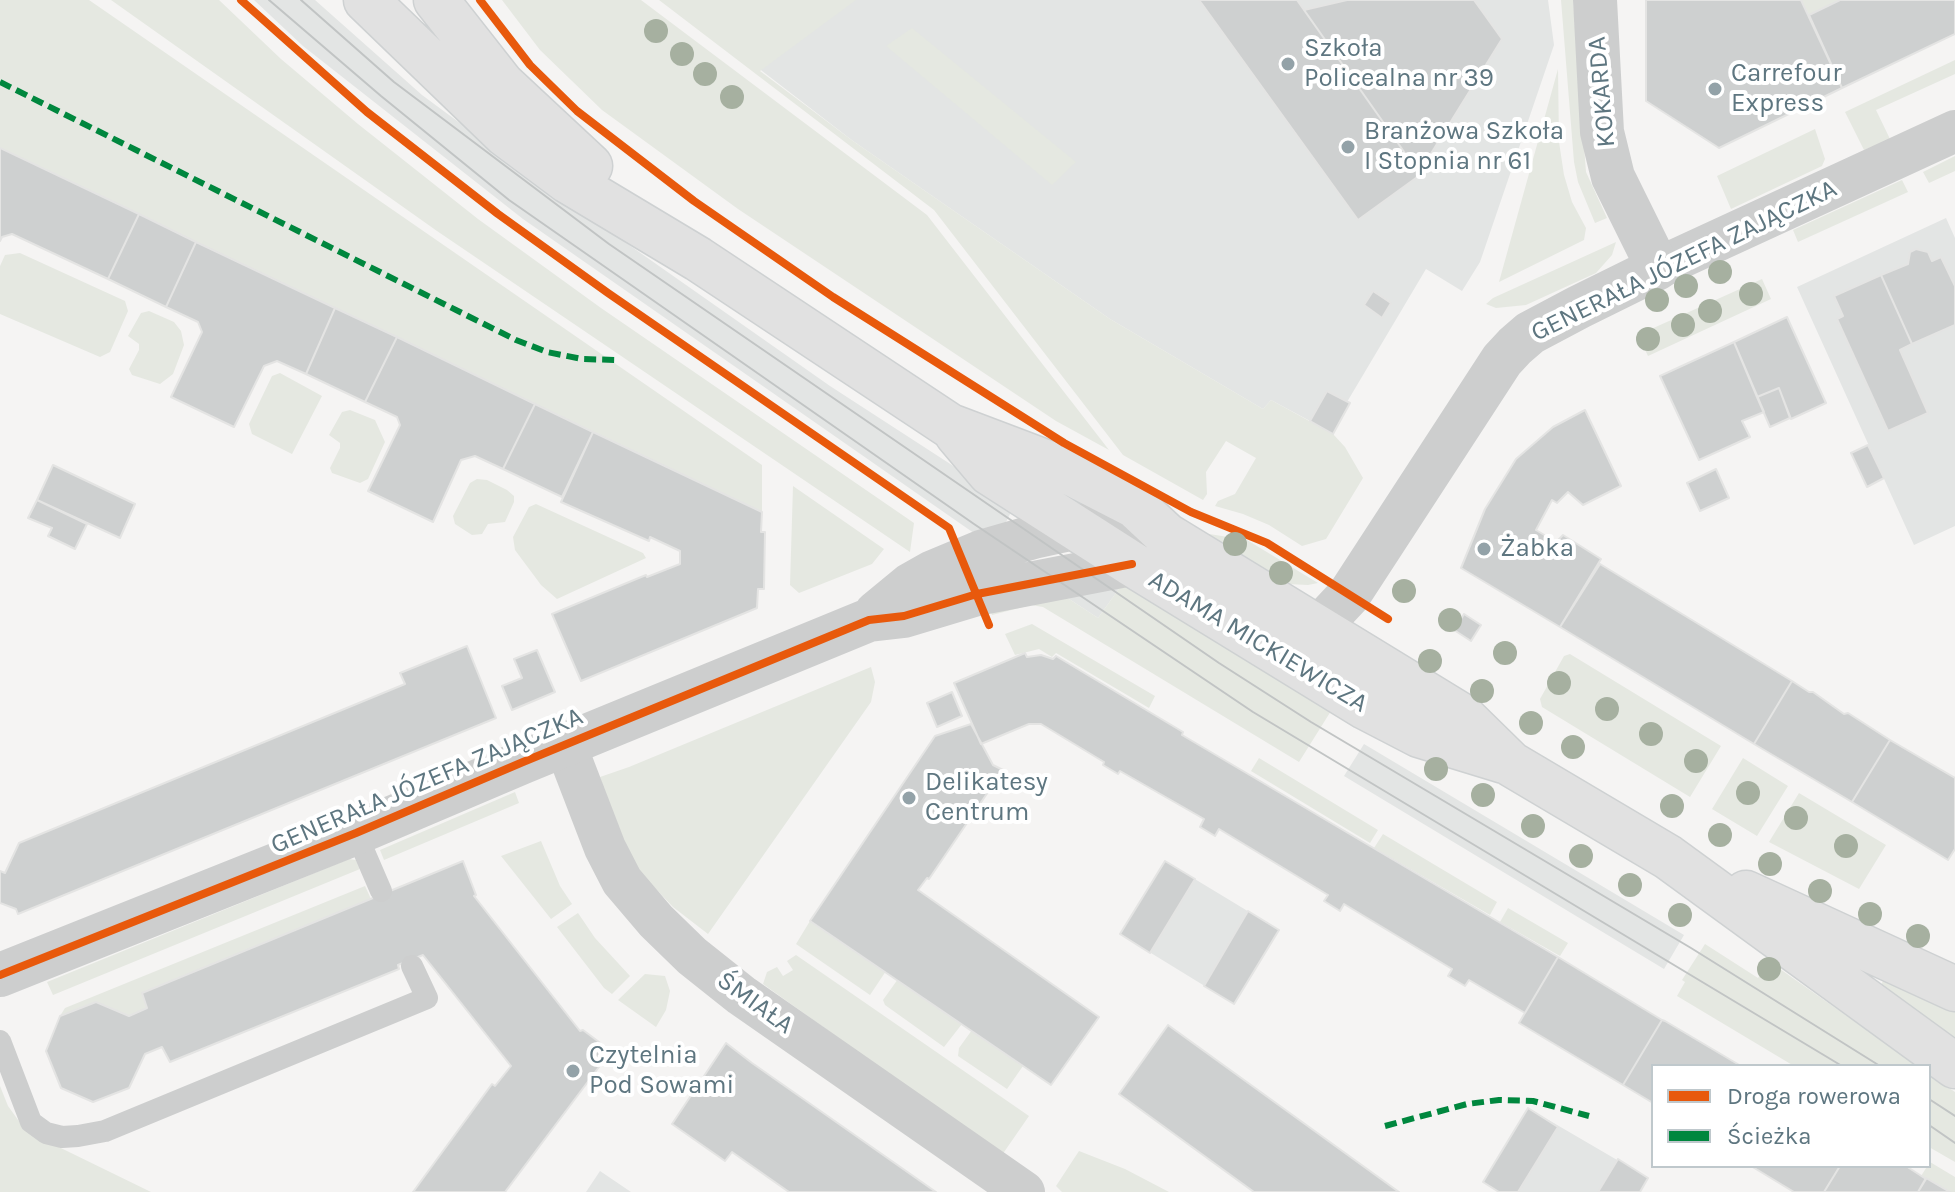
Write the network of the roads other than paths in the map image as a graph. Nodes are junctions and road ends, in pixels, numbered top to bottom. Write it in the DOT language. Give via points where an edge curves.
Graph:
graph roads {
  1 [pos="366,0"];
  2 [pos="436,0"];
  3 [pos="1595,0"];
  4 [pos="1955,131"];
  5 [pos="698,259"];
  6 [pos="1658,268"];
  7 [pos="950,426"];
  8 [pos="1074,527"];
  9 [pos="1166,535"];
  10 [pos="1132,564"];
  11 [pos="869,620"];
  12 [pos="1319,627"];
  13 [pos="1268,647"];
  14 [pos="565,744"];
  15 [pos="1511,764"];
  16 [pos="356,833"];
  17 [pos="1668,857"];
  18 [pos="381,891"];
  19 [pos="412,966"];
  20 [pos="0,975"];
  21 [pos="1955,989"];
  22 [pos="0,1041"];
  23 [pos="1955,1066"];
  24 [pos="1024,1192"];
  1 -- 5 [label="main road, ADAMA MICKIEWICZA" via="505,134 568,181"];
  2 -- 5 [label="main road, ADAMA MICKIEWICZA" via="502,84"];
  3 -- 6 [label="street, KOKARDA" via="1602,132 1613,177"];
  4 -- 6 [label="street, GENERAŁA JÓZEFA ZAJĄCZKA"];
  5 -- 7 [label="main road, ADAMA MICKIEWICZA"];
  6 -- 12 [label="street, GENERAŁA JÓZEFA ZAJĄCZKA" via="1530,333 1515,346 1349,595"];
  7 -- 8 [label="main road, ADAMA MICKIEWICZA" via="990,473"];
  7 -- 9 [label="main road, ADAMA MICKIEWICZA" via="1061,468 1135,506"];
  8 -- 9 [label="street, GENERAŁA JÓZEFA ZAJĄCZKA" via="1117,521"];
  8 -- 10 [label="main road, ADAMA MICKIEWICZA"];
  8 -- 11 [label="street, GENERAŁA JÓZEFA ZAJĄCZKA" via="981,552 933,572"];
  9 -- 12 [label="main road, ADAMA MICKIEWICZA"];
  10 -- 11 [label="street, GENERAŁA JÓZEFA ZAJĄCZKA"];
  10 -- 13 [label="main road, ADAMA MICKIEWICZA"];
  11 -- 14 [label="street, GENERAŁA JÓZEFA ZAJĄCZKA"];
  12 -- 13 [label="street, GENERAŁA JÓZEFA ZAJĄCZKA"];
  12 -- 15 [label="main road, ADAMA MICKIEWICZA" via="1462,716"];
  13 -- 15 [label="main road, ADAMA MICKIEWICZA" via="1395,725"];
  14 -- 16 [label="street, GENERAŁA JÓZEFA ZAJĄCZKA"];
  14 -- 24 [label="street, ŚMIAŁA" via="605,848 622,881 656,921 713,973"];
  15 -- 17 [label="main road, ADAMA MICKIEWICZA"];
  16 -- 18 [label="lane"];
  16 -- 20 [label="street, GENERAŁA JÓZEFA ZAJĄCZKA"];
  17 -- 21 [label="main road, ADAMA MICKIEWICZA"];
  17 -- 23 [label="main road, ADAMA MICKIEWICZA"];
  19 -- 22 [label="lane" via="427,998 105,1131 78,1136 46,1133 31,1122"];
}
